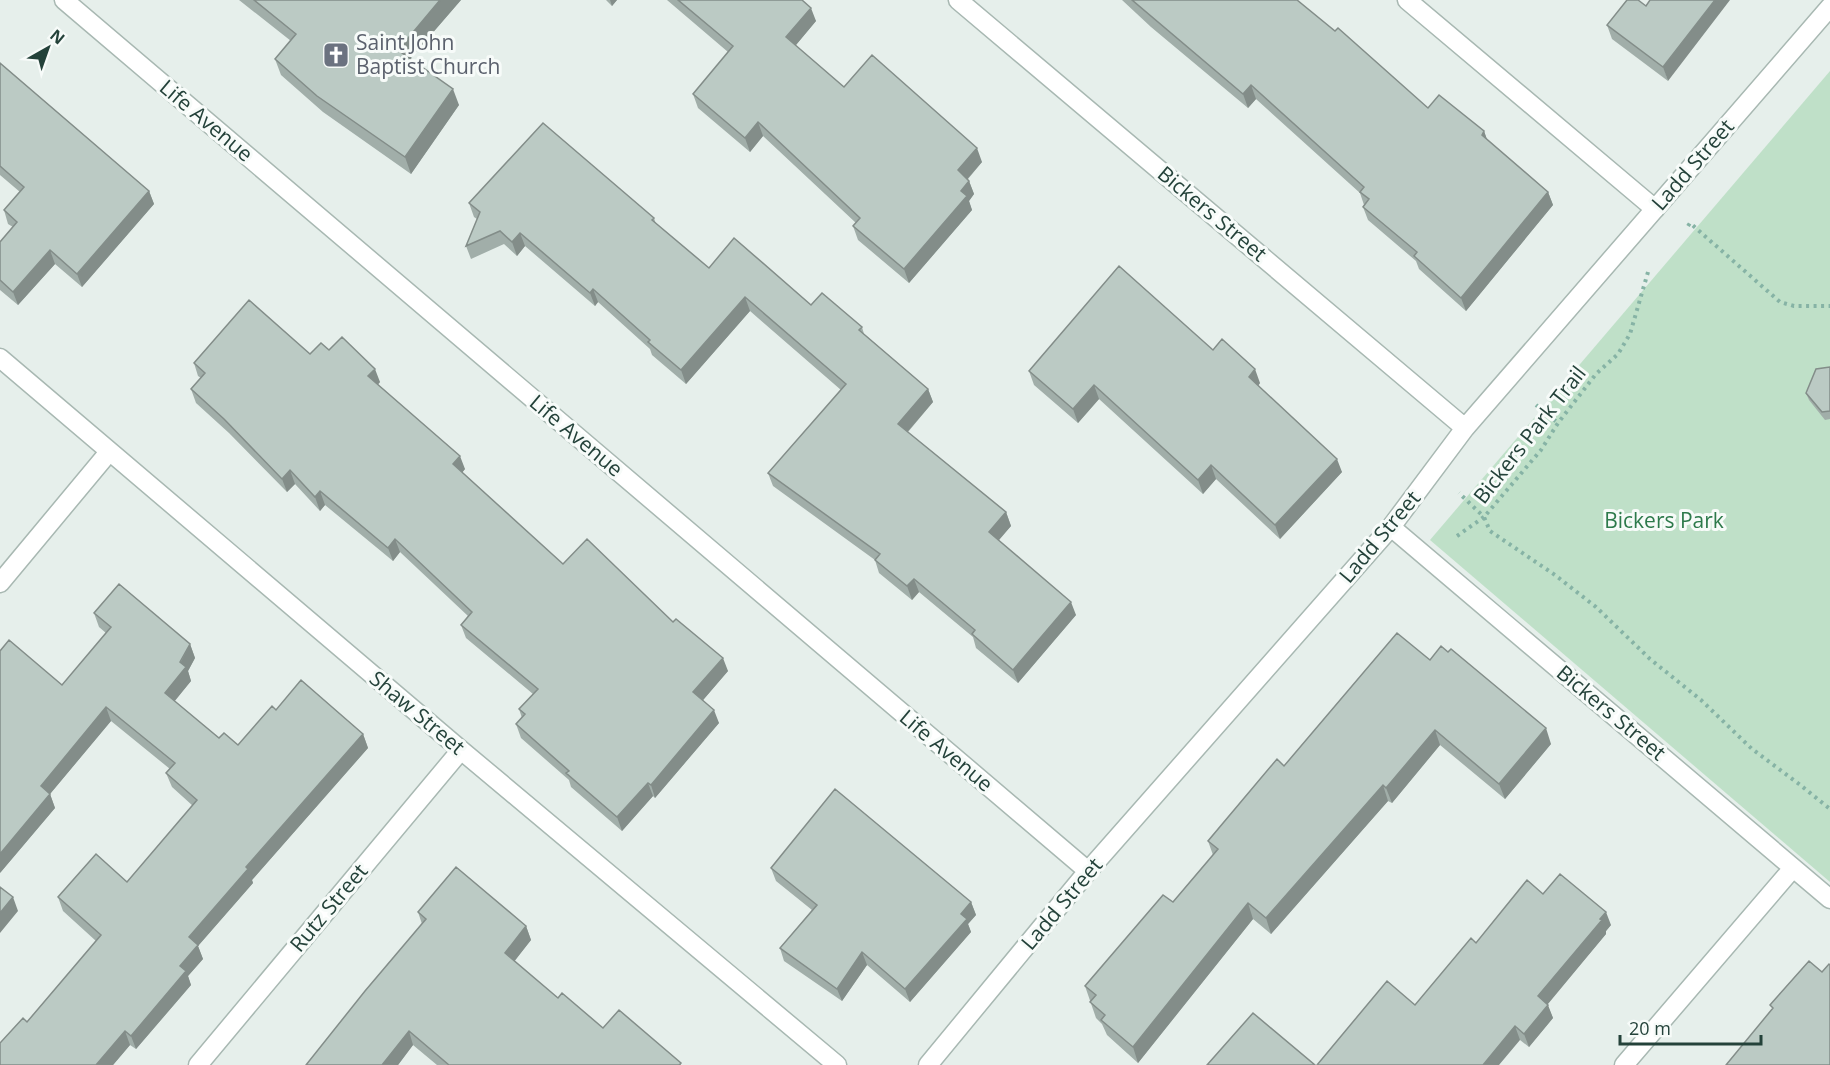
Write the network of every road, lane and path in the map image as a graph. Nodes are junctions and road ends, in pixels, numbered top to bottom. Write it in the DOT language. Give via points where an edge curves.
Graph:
graph roads {
  1 [pos="64,0"];
  2 [pos="958,0"];
  3 [pos="1407,0"];
  4 [pos="1830,7"];
  5 [pos="1655,209"];
  6 [pos="1683,231"];
  7 [pos="1654,265"];
  8 [pos="1830,306"];
  9 [pos="0,358"];
  10 [pos="1536,405"];
  11 [pos="1558,423"];
  12 [pos="1465,428"];
  13 [pos="110,452"];
  14 [pos="1459,493"];
  15 [pos="1484,516"];
  16 [pos="1391,527"];
  17 [pos="1457,536"];
  18 [pos="0,583"];
  19 [pos="461,750"];
  20 [pos="1830,809"];
  21 [pos="1793,868"];
  22 [pos="1088,872"];
  23 [pos="1830,899"];
  24 [pos="825,1061"];
  25 [pos="198,1065"];
  26 [pos="928,1065"];
  27 [pos="1624,1065"];
  1 -- 22 [label="street, Life Avenue"];
  2 -- 12 [label="street, Bickers Street"];
  3 -- 5 [label="street"];
  4 -- 5 [label="street, Ladd Street"];
  5 -- 12 [label="street, Ladd Street"];
  6 -- 8 [label="path" via="1690,223 1780,302"];
  7 -- 11 [label="path, Bickers Park Trail" via="1647,273 1630,334 1618,354 1596,374"];
  9 -- 13 [label="street, Shaw Street"];
  10 -- 11 [label="path"];
  11 -- 15 [label="path, Bickers Park Trail" via="1541,450"];
  12 -- 16 [label="street, Ladd Street"];
  13 -- 18 [label="street"];
  13 -- 19 [label="street, Shaw Street"];
  14 -- 15 [label="path"];
  15 -- 17 [label="path"];
  15 -- 20 [label="path, Bickers Park Trail" via="1490,531 1596,607 1752,749"];
  16 -- 21 [label="street, Bickers Street"];
  16 -- 22 [label="street, Ladd Street"];
  19 -- 24 [label="street, Shaw Street"];
  19 -- 25 [label="street, Rutz Street"];
  21 -- 23 [label="street, Bickers Street"];
  21 -- 27 [label="street"];
  22 -- 26 [label="street, Ladd Street"];
}
